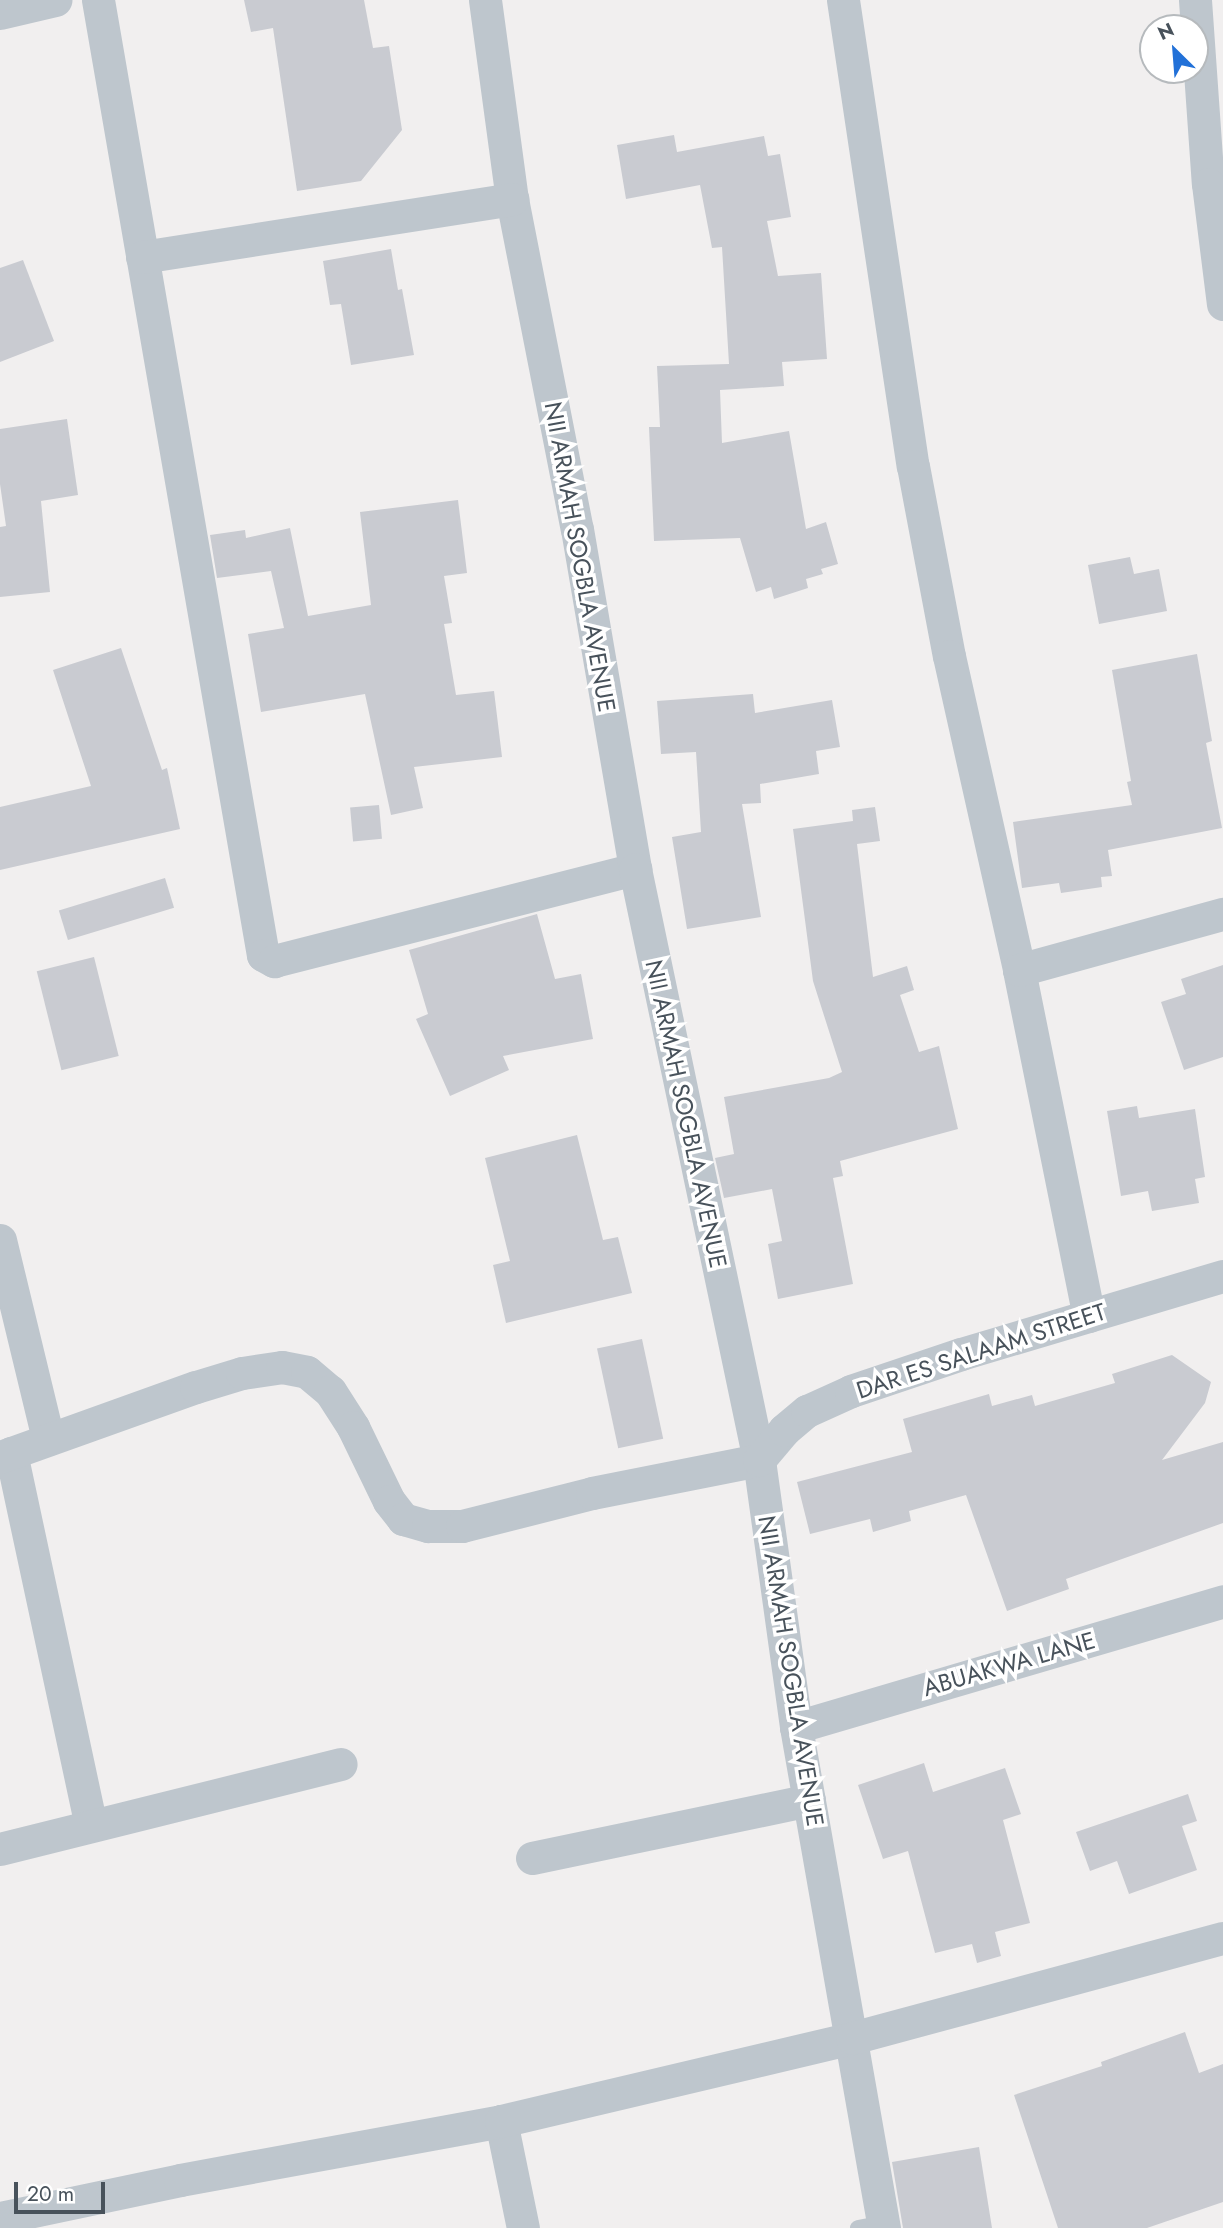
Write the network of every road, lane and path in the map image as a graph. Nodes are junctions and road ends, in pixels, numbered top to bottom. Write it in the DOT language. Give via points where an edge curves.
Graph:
graph roads {
  1 [pos="55,0"];
  2 [pos="98,0"];
  3 [pos="485,0"];
  4 [pos="843,0"];
  5 [pos="1195,0"];
  6 [pos="0,13"];
  7 [pos="512,199"];
  8 [pos="142,257"];
  9 [pos="1223,304"];
  10 [pos="635,869"];
  11 [pos="1223,914"];
  12 [pos="1019,970"];
  13 [pos="0,1240"];
  14 [pos="1223,1276"];
  15 [pos="1088,1316"];
  16 [pos="48,1439"];
  17 [pos="5,1455"];
  18 [pos="759,1460"];
  19 [pos="1223,1601"];
  20 [pos="796,1727"];
  21 [pos="341,1764"];
  22 [pos="809,1800"];
  23 [pos="91,1825"];
  24 [pos="0,1849"];
  25 [pos="532,1858"];
  26 [pos="1223,1938"];
  27 [pos="852,2038"];
  28 [pos="501,2121"];
  29 [pos="0,2218"];
  30 [pos="875,2226"];
  31 [pos="523,2228"];
  1 -- 6 [label="street"];
  2 -- 8 [label="street"];
  3 -- 7 [label="street, NII ARMAH SOGBLA AVENUE"];
  4 -- 12 [label="street" via="915,480 948,656"];
  5 -- 9 [label="street" via="1208,184"];
  7 -- 8 [label="street"];
  7 -- 10 [label="street, NII ARMAH SOGBLA AVENUE" via="577,529"];
  8 -- 10 [label="street" via="263,955 274,961"];
  10 -- 18 [label="street, NII ARMAH SOGBLA AVENUE"];
  11 -- 12 [label="street"];
  12 -- 15 [label="street"];
  13 -- 16 [label="street"];
  14 -- 15 [label="street, DAR ES SALAAM STREET"];
  15 -- 18 [label="street, DAR ES SALAAM STREET" via="851,1391 807,1411"];
  16 -- 17 [label="street"];
  16 -- 18 [label="street" via="242,1373 282,1367 307,1372 330,1391 389,1501 403,1519 428,1527 462,1526 592,1493"];
  17 -- 23 [label="street"];
  18 -- 20 [label="street, NII ARMAH SOGBLA AVENUE"];
  19 -- 20 [label="street, ABUAKWA LANE"];
  20 -- 22 [label="street, NII ARMAH SOGBLA AVENUE"];
  21 -- 23 [label="street"];
  22 -- 25 [label="street"];
  22 -- 27 [label="street, NII ARMAH SOGBLA AVENUE"];
  23 -- 24 [label="street"];
  26 -- 27 [label="street"];
  27 -- 28 [label="street"];
  27 -- 30 [label="street, NII ARMAH SOGBLA AVENUE"];
  28 -- 29 [label="street" via="180,2179"];
  28 -- 31 [label="street"];
}
